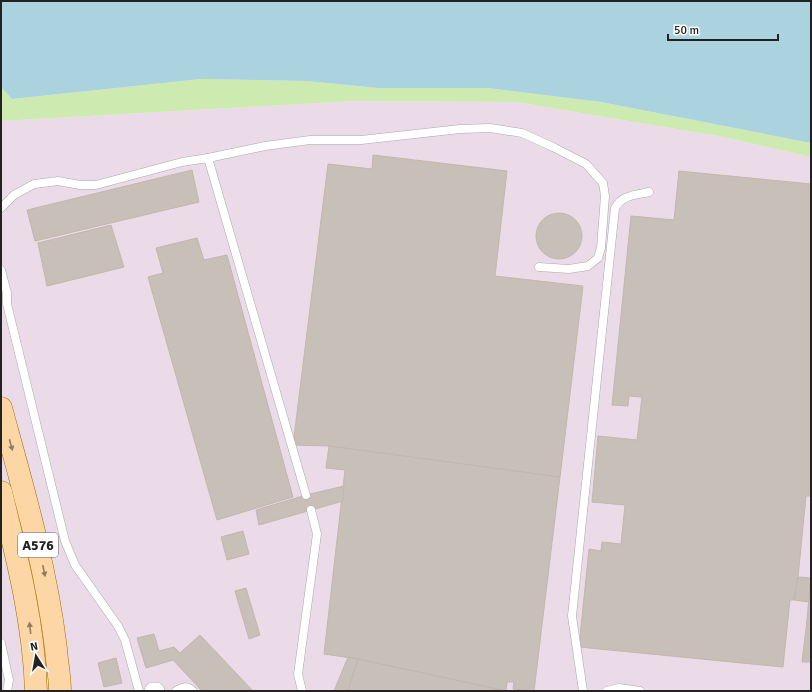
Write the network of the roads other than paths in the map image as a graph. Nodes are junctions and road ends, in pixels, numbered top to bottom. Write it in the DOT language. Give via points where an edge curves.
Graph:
graph roads {
  1 [pos="208,158"];
  2 [pos="649,192"];
  3 [pos="1,208"];
  4 [pos="539,267"];
  5 [pos="1,270"];
  6 [pos="1,408"];
  7 [pos="1,492"];
  8 [pos="306,495"];
  9 [pos="311,510"];
  10 [pos="1,643"];
  11 [pos="36,686"];
  12 [pos="60,688"];
  13 [pos="7,691"];
  14 [pos="139,691"];
  15 [pos="176,691"];
  16 [pos="193,691"];
  17 [pos="302,691"];
  18 [pos="583,691"];
  19 [pos="607,691"];
  20 [pos="640,691"];
  1 -- 3 [label="lane" via="182,162 96,185 58,181 34,184 14,195"];
  1 -- 4 [label="lane" via="310,140 361,140 490,128 522,133 586,164 603,183 605,196 598,258 588,266 569,269"];
  1 -- 8 [label="lane"];
  2 -- 18 [label="lane" via="627,197 615,208 572,616"];
  5 -- 14 [label="lane" via="65,541 75,565 125,640"];
  6 -- 12 [label="main road, A576, one-way" via="38,543 52,618"];
  11 -- 7 [label="main road, A576, one-way" via="28,614"];
  9 -- 17 [label="lane" via="317,534 298,674"];
  10 -- 13 [label="lane" via="9,680"];
  15 -- 16 [label="lane" via="187,687"];
  19 -- 20 [label="lane" via="619,688"];
}
